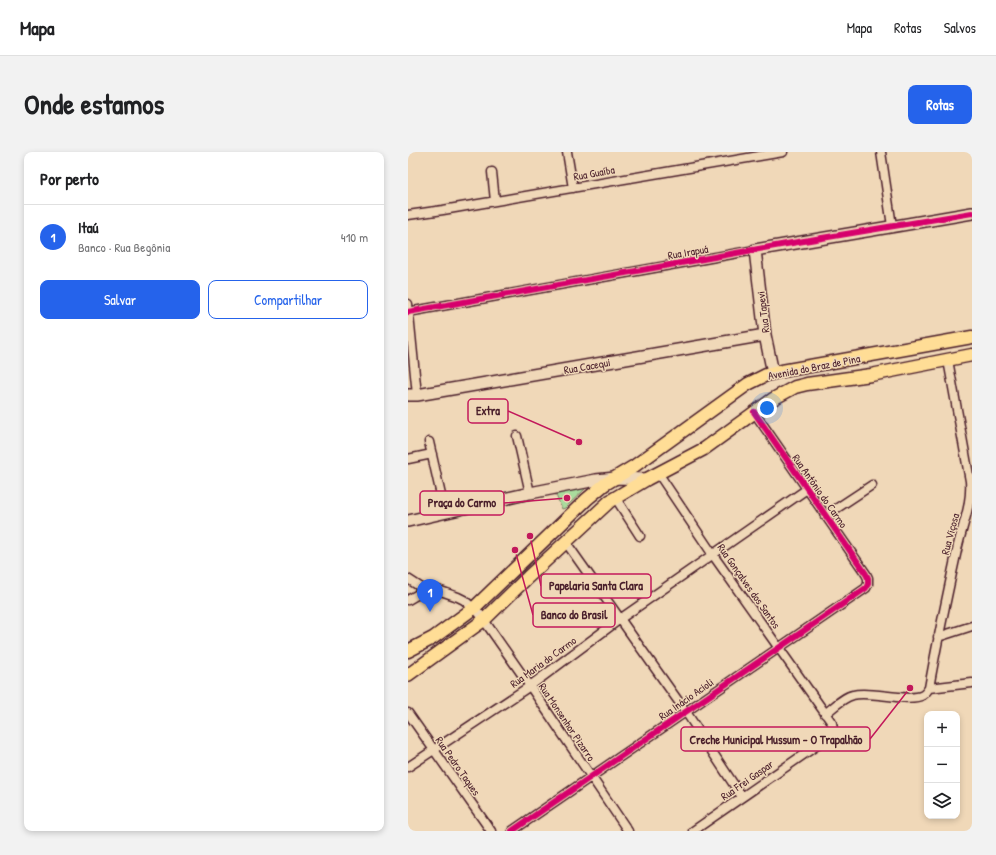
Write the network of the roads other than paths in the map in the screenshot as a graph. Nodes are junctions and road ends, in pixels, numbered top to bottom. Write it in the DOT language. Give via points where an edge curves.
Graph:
graph roads {
  1 [pos="567,152"];
  2 [pos="783,152"];
  3 [pos="881,152"];
  4 [pos="492,172"];
  5 [pos="573,188"];
  6 [pos="495,202"];
  7 [pos="972,213"];
  8 [pos="408,214"];
  9 [pos="892,226"];
  10 [pos="755,250"];
  11 [pos="408,309"];
  12 [pos="765,335"];
  13 [pos="972,337"];
  14 [pos="972,355"];
  15 [pos="948,360"];
  16 [pos="773,373"];
  17 [pos="412,395"];
  18 [pos="754,412"];
  19 [pos="517,436"];
  20 [pos="429,442"];
  21 [pos="432,454"];
  22 [pos="408,459"];
  23 [pos="652,476"];
  24 [pos="615,478"];
  25 [pos="872,485"];
  26 [pos="807,489"];
  27 [pos="530,494"];
  28 [pos="615,497"];
  29 [pos="445,513"];
  30 [pos="970,514"];
  31 [pos="825,516"];
  32 [pos="408,521"];
  33 [pos="640,536"];
  34 [pos="566,541"];
  35 [pos="713,555"];
  36 [pos="408,579"];
  37 [pos="869,581"];
  38 [pos="425,590"];
  39 [pos="408,600"];
  40 [pos="474,608"];
  41 [pos="620,619"];
  42 [pos="484,620"];
  43 [pos="972,626"];
  44 [pos="938,637"];
  45 [pos="778,647"];
  46 [pos="408,651"];
  47 [pos="408,675"];
  48 [pos="972,683"];
  49 [pos="530,686"];
  50 [pos="929,688"];
  51 [pos="686,712"];
  52 [pos="408,713"];
  53 [pos="825,714"];
  54 [pos="832,732"];
  55 [pos="434,750"];
  56 [pos="408,767"];
  57 [pos="591,776"];
  58 [pos="742,797"];
  59 [pos="491,831"];
  60 [pos="512,831"];
  61 [pos="628,831"];
  62 [pos="693,831"];
  1 -- 5 [label="street"];
  2 -- 5 [label="street, Rua Guaíba"];
  3 -- 9 [label="street"];
  4 -- 6 [label="street"];
  5 -- 6 [label="street, Rua Guaíba"];
  6 -- 8 [label="street, Rua Guaíba"];
  7 -- 9 [label="main road, Rua Irapuá"];
  9 -- 10 [label="main road, Rua Irapuá"];
  10 -- 11 [label="street, Rua Irapuá"];
  10 -- 12 [label="main road, Rua Tapevi"];
  11 -- 17 [label="street"];
  12 -- 16 [label="main road, Rua Tapevi"];
  12 -- 17 [label="main road, Rua Cacequi"];
  13 -- 16 [label="main road, Avenida do Braz de Pina"];
  14 -- 15 [label="main road, Avenida do Braz de Pina"];
  15 -- 18 [label="main road, Avenida do Braz de Pina" via="794,387"];
  15 -- 30 [label="street, Rua Viçosa" via="970,481"];
  16 -- 24 [label="main road, Avenida do Braz de Pina" via="748,384"];
  18 -- 23 [label="main road, Avenida do Braz de Pina" via="704,449"];
  18 -- 26 [label="street, Rua Antônio do Carmo"];
  19 -- 27 [label="street"];
  20 -- 21 [label="street"];
  21 -- 22 [label="street"];
  21 -- 29 [label="street"];
  23 -- 24 [label="main road, Avenida do Braz de Pina"];
  23 -- 28 [label="main road"];
  23 -- 35 [label="street, Rua Gonçalves dos Santos"];
  24 -- 27 [label="main road, Avenida do Braz de Pina"];
  24 -- 40 [label="main road" via="588,499"];
  25 -- 31 [label="street"];
  26 -- 31 [label="street, Rua Antônio do Carmo"];
  26 -- 35 [label="street, Rua Maria do Carmo"];
  27 -- 29 [label="main road, Avenida do Braz de Pina"];
  28 -- 33 [label="street"];
  28 -- 34 [label="main road"];
  29 -- 32 [label="main road, Avenida do Braz de Pina"];
  30 -- 44 [label="street, Rua Viçosa" via="961,534"];
  31 -- 37 [label="street, Rua Antônio do Carmo"];
  34 -- 41 [label="street"];
  34 -- 42 [label="main road"];
  35 -- 41 [label="street, Rua Maria do Carmo"];
  35 -- 45 [label="street, Rua Gonçalves dos Santos"];
  36 -- 38 [label="street, Rua Monsenhor Pizarro"];
  37 -- 45 [label="street, Rua Inácio Acioli" via="866,588"];
  38 -- 39 [label="street"];
  38 -- 40 [label="street, Rua Monsenhor Pizarro" via="449,593"];
  40 -- 42 [label="street, Rua Monsenhor Pizarro"];
  40 -- 46 [label="main road" via="433,638"];
  41 -- 49 [label="street, Rua Maria do Carmo"];
  41 -- 51 [label="street"];
  42 -- 47 [label="main road"];
  42 -- 49 [label="street, Rua Monsenhor Pizarro"];
  43 -- 44 [label="street"];
  44 -- 50 [label="street, Rua Viçosa"];
  45 -- 51 [label="street, Rua Inácio Acioli"];
  45 -- 53 [label="street, Rua Gonçalves dos Santos"];
  48 -- 50 [label="street"];
  49 -- 55 [label="street, Rua Maria do Carmo"];
  49 -- 57 [label="street, Rua Monsenhor Pizarro"];
  50 -- 53 [label="street" via="919,697 852,694"];
  51 -- 57 [label="street, Rua Inácio Acioli"];
  51 -- 58 [label="street"];
  52 -- 55 [label="street, Rua Pedro Taques"];
  53 -- 54 [label="street, Rua Gonçalves dos Santos" via="833,726"];
  54 -- 58 [label="street, Rua Frei Gaspar" via="829,738"];
  55 -- 56 [label="street, Rua Maria do Carmo"];
  55 -- 59 [label="street, Rua Pedro Taques"];
  57 -- 60 [label="street, Rua Inácio Acioli"];
  57 -- 61 [label="street, Rua Monsenhor Pizarro"];
  58 -- 62 [label="street, Rua Frei Gaspar"];
}
